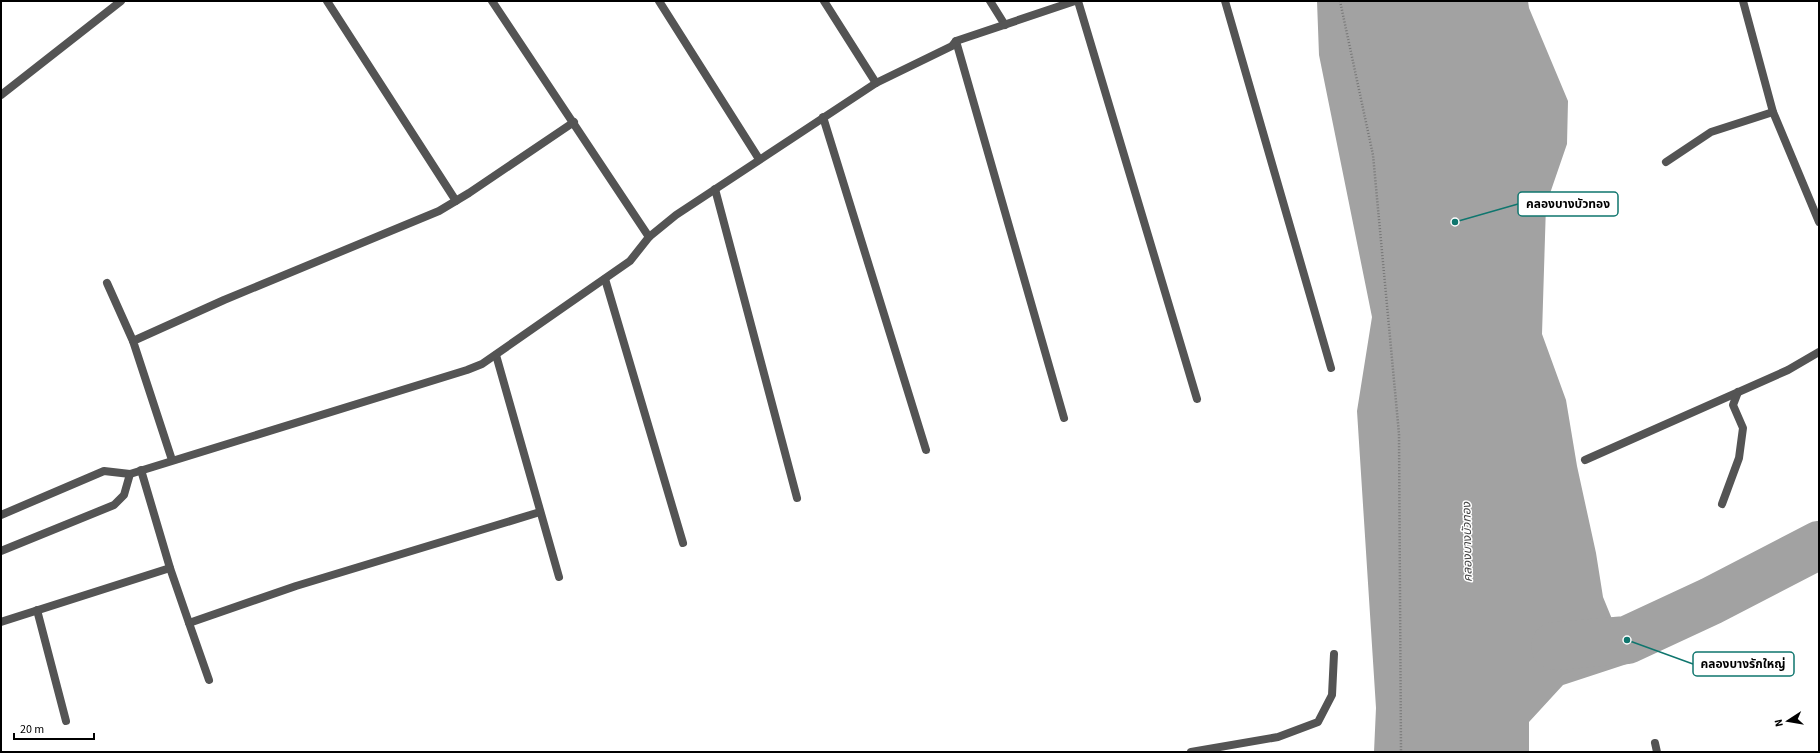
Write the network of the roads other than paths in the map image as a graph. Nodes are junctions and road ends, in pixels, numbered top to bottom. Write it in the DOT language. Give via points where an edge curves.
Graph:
graph roads {
  1 [pos="121,1"];
  2 [pos="327,1"];
  3 [pos="492,1"];
  4 [pos="659,1"];
  5 [pos="824,1"];
  6 [pos="990,1"];
  7 [pos="1077,1"];
  8 [pos="1225,1"];
  9 [pos="1743,1"];
  10 [pos="1005,25"];
  11 [pos="956,41"];
  12 [pos="876,83"];
  13 [pos="1,95"];
  14 [pos="1773,112"];
  15 [pos="823,118"];
  16 [pos="574,122"];
  17 [pos="759,159"];
  18 [pos="1666,162"];
  19 [pos="715,189"];
  20 [pos="456,201"];
  21 [pos="1819,222"];
  22 [pos="649,237"];
  23 [pos="605,279"];
  24 [pos="106,283"];
  25 [pos="133,341"];
  26 [pos="1819,352"];
  27 [pos="496,355"];
  28 [pos="1331,368"];
  29 [pos="1738,392"];
  30 [pos="1197,398"];
  31 [pos="1064,418"];
  32 [pos="926,450"];
  33 [pos="172,460"];
  34 [pos="1585,460"];
  35 [pos="141,470"];
  36 [pos="130,474"];
  37 [pos="797,498"];
  38 [pos="1722,504"];
  39 [pos="540,512"];
  40 [pos="1,515"];
  41 [pos="683,543"];
  42 [pos="1,551"];
  43 [pos="170,568"];
  44 [pos="559,576"];
  45 [pos="37,610"];
  46 [pos="1,622"];
  47 [pos="189,623"];
  48 [pos="1334,654"];
  49 [pos="209,680"];
  50 [pos="66,721"];
  51 [pos="1655,743"];
  52 [pos="1191,752"];
  53 [pos="1657,752"];
  1 -- 13 [label="street"];
  2 -- 20 [label="street"];
  3 -- 16 [label="street"];
  4 -- 17 [label="street"];
  5 -- 12 [label="street"];
  6 -- 10 [label="street"];
  7 -- 10 [label="street"];
  7 -- 30 [label="street"];
  8 -- 28 [label="street"];
  9 -- 14 [label="street"];
  10 -- 11 [label="street"];
  11 -- 12 [label="street" via="952,46"];
  11 -- 31 [label="street"];
  12 -- 15 [label="street"];
  14 -- 18 [label="street" via="1711,132"];
  14 -- 21 [label="street"];
  15 -- 17 [label="street"];
  15 -- 32 [label="street"];
  16 -- 20 [label="street"];
  16 -- 22 [label="street"];
  17 -- 19 [label="street"];
  19 -- 22 [label="street"];
  19 -- 37 [label="street"];
  20 -- 25 [label="street" via="439,211 224,300"];
  22 -- 23 [label="street" via="630,261"];
  23 -- 27 [label="street"];
  23 -- 41 [label="street"];
  24 -- 25 [label="street"];
  25 -- 33 [label="street"];
  26 -- 29 [label="street" via="1788,370"];
  27 -- 33 [label="street" via="467,370"];
  27 -- 39 [label="street"];
  29 -- 34 [label="street"];
  29 -- 38 [label="street" via="1733,405 1743,428 1739,458"];
  33 -- 35 [label="street"];
  35 -- 36 [label="street"];
  35 -- 43 [label="street"];
  36 -- 40 [label="street" via="104,471"];
  36 -- 42 [label="street" via="124,495 114,505"];
  39 -- 44 [label="street"];
  39 -- 47 [label="street" via="296,586"];
  43 -- 45 [label="street"];
  43 -- 47 [label="street"];
  45 -- 46 [label="street"];
  45 -- 50 [label="street"];
  47 -- 49 [label="street"];
  48 -- 52 [label="street" via="1332,695 1318,722 1278,737"];
  51 -- 53 [label="street"];
}
